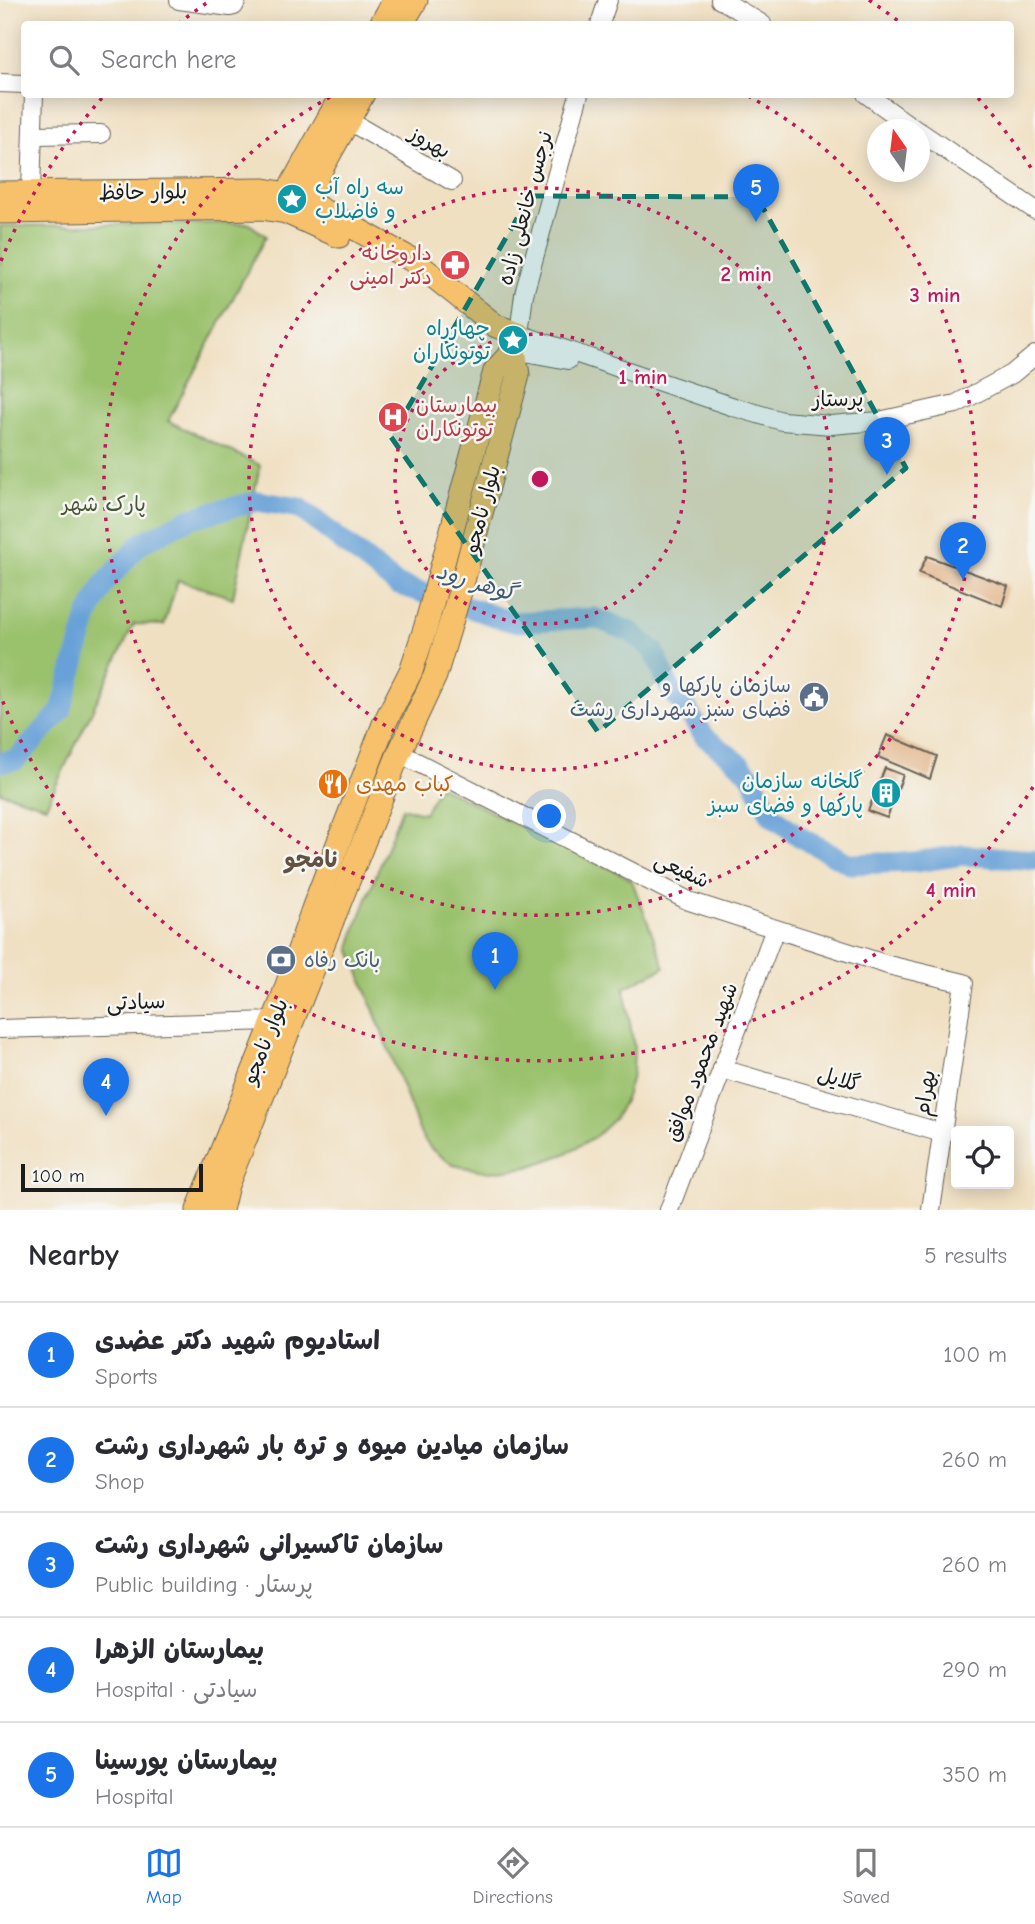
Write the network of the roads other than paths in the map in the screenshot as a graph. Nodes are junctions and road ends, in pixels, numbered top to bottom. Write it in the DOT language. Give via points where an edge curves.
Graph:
graph roads {
  1 [pos="179,0"];
  2 [pos="395,0"];
  3 [pos="416,0"];
  4 [pos="608,0"];
  5 [pos="720,0"];
  6 [pos="236,3"];
  7 [pos="384,21"];
  8 [pos="404,21"];
  9 [pos="601,21"];
  10 [pos="757,21"];
  11 [pos="0,83"];
  12 [pos="21,84"];
  13 [pos="34,98"];
  14 [pos="340,98"];
  15 [pos="361,98"];
  16 [pos="578,98"];
  17 [pos="872,98"];
  18 [pos="901,119"];
  19 [pos="349,121"];
  20 [pos="102,134"];
  21 [pos="33,135"];
  22 [pos="930,139"];
  23 [pos="452,181"];
  24 [pos="0,193"];
  25 [pos="31,193"];
  26 [pos="292,202"];
  27 [pos="1035,210"];
  28 [pos="0,212"];
  29 [pos="517,342"];
  30 [pos="1035,355"];
  31 [pos="438,583"];
  32 [pos="460,592"];
  33 [pos="399,752"];
  34 [pos="775,929"];
  35 [pos="964,983"];
  36 [pos="274,1021"];
  37 [pos="0,1029"];
  38 [pos="722,1069"];
  39 [pos="242,1123"];
  40 [pos="942,1133"];
  41 [pos="198,1210"];
  42 [pos="221,1210"];
  43 [pos="669,1210"];
  44 [pos="931,1210"];
  1 -- 6 [label="street" via="230,7"];
  2 -- 7 [label="main road"];
  3 -- 8 [label="main road"];
  4 -- 9 [label="street"];
  5 -- 10 [label="street"];
  11 -- 12 [label="street"];
  13 -- 21 [label="street"];
  14 -- 26 [label="main road"];
  15 -- 19 [label="main road"];
  16 -- 29 [label="street, نرجس خانعلی زاده" via="524,295"];
  17 -- 18 [label="street"];
  19 -- 23 [label="street, بهروز"];
  19 -- 26 [label="main road"];
  20 -- 21 [label="street"];
  21 -- 25 [label="street"];
  22 -- 27 [label="street"];
  24 -- 25 [label="main road, بلوار حافظ"];
  25 -- 26 [label="main road, بلوار حافظ" via="264,190"];
  26 -- 28 [label="main road, بلوار حافظ" via="262,208"];
  26 -- 29 [label="main road, بلوار حافظ" via="414,261"];
  29 -- 30 [label="street, پرستار" via="633,372 782,421 831,425 879,421 956,404 1012,374"];
  29 -- 31 [label="main road, بلوار نامجو" via="495,372"];
  29 -- 32 [label="main road, بلوار نامجو" via="518,375"];
  31 -- 32 [label="main road"];
  31 -- 36 [label="main road, بلوار نامجو" via="411,671 374,749"];
  32 -- 33 [label="main road, بلوار نامجو" via="435,676"];
  33 -- 34 [label="street, شفیعی" via="689,901"];
  33 -- 39 [label="main road, بلوار نامجو"];
  34 -- 35 [label="street, شفیعی" via="888,965"];
  34 -- 38 [label="street, شهید محمود موافق"];
  35 -- 40 [label="street, بهرام"];
  36 -- 37 [label="street, سیادتی"];
  36 -- 39 [label="main road, بلوار نامجو"];
  38 -- 40 [label="street, گلایل"];
  38 -- 43 [label="street, شهید محمود موافق"];
  39 -- 41 [label="main road, بلوار نامجو"];
  39 -- 42 [label="main road, بلوار نامجو"];
  40 -- 44 [label="street, بهرام"];
}
